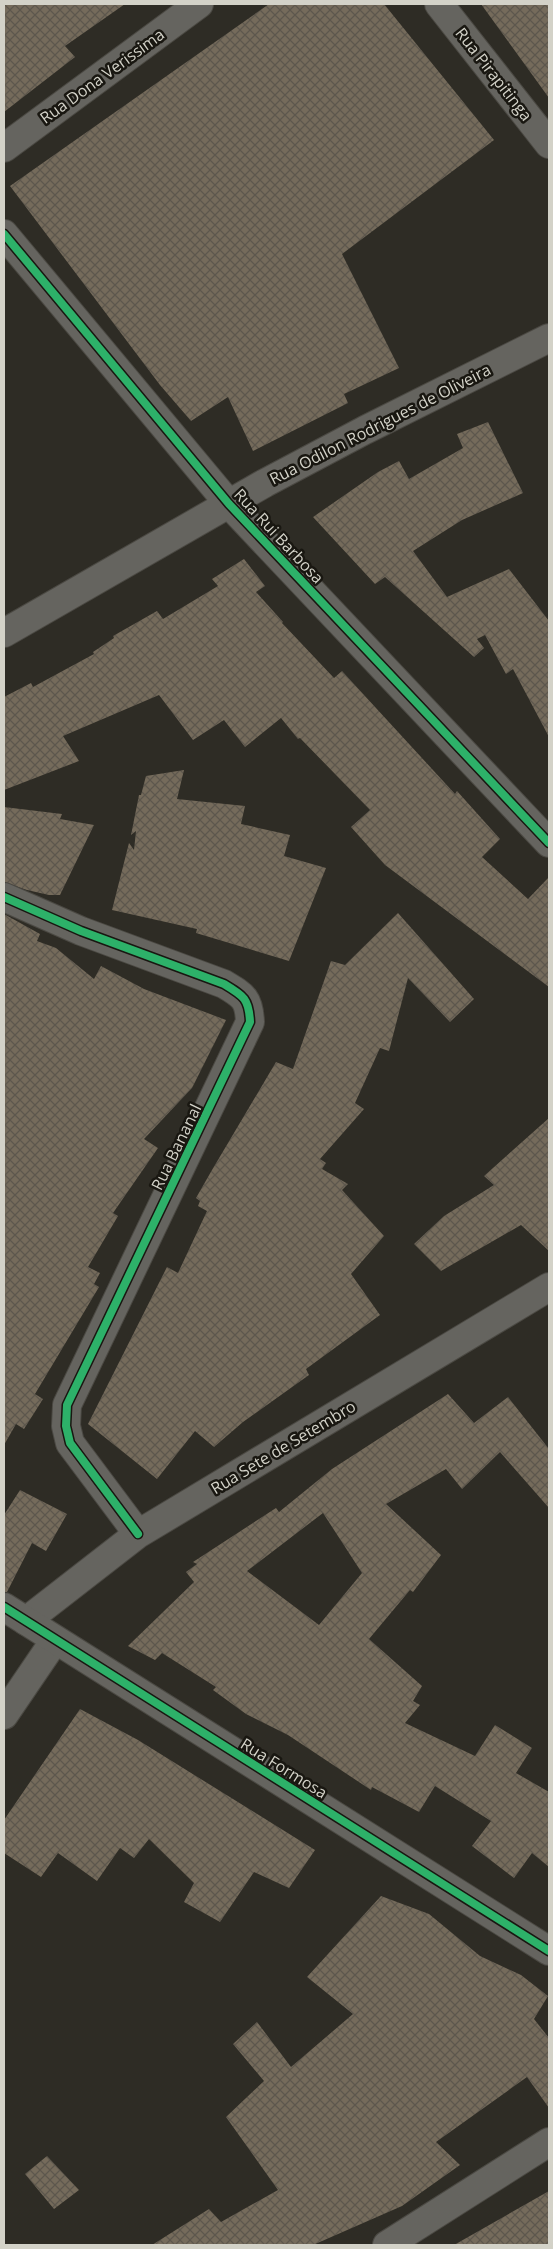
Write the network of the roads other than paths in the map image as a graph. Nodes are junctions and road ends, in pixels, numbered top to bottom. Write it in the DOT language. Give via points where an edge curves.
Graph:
graph roads {
  1 [pos="199,4"];
  2 [pos="439,4"];
  3 [pos="549,144"];
  4 [pos="4,148"];
  5 [pos="4,234"];
  6 [pos="549,338"];
  7 [pos="229,504"];
  8 [pos="4,633"];
  9 [pos="549,843"];
  10 [pos="4,897"];
  11 [pos="549,1288"];
  12 [pos="138,1534"];
  13 [pos="15,1614"];
  14 [pos="55,1640"];
  15 [pos="4,1715"];
  16 [pos="549,1951"];
  17 [pos="549,2142"];
  18 [pos="387,2245"];
  1 -- 4 [label="street, Rua Dona Verissima"];
  2 -- 3 [label="street, Rua Pirapitinga"];
  5 -- 7 [label="street, Rua Rui Barbosa"];
  6 -- 7 [label="street, Rua Odilon Rodrigues de Oliveira" via="364,430"];
  7 -- 8 [label="street, Rua Odilon Rodrigues de Oliveira"];
  7 -- 9 [label="street, Rua Rui Barbosa"];
  10 -- 12 [label="street, Rua Bananal" via="81,931 224,984 239,993 249,1006 250,1022 67,1405 66,1426 70,1443"];
  11 -- 12 [label="street, Rua Sete de Setembro"];
  12 -- 13 [label="street, Rua Sete de Setembro"];
  13 -- 14 [label="street, Rua Formosa"];
  14 -- 15 [label="street"];
  14 -- 16 [label="street, Rua Formosa"];
  17 -- 18 [label="street"];
}
